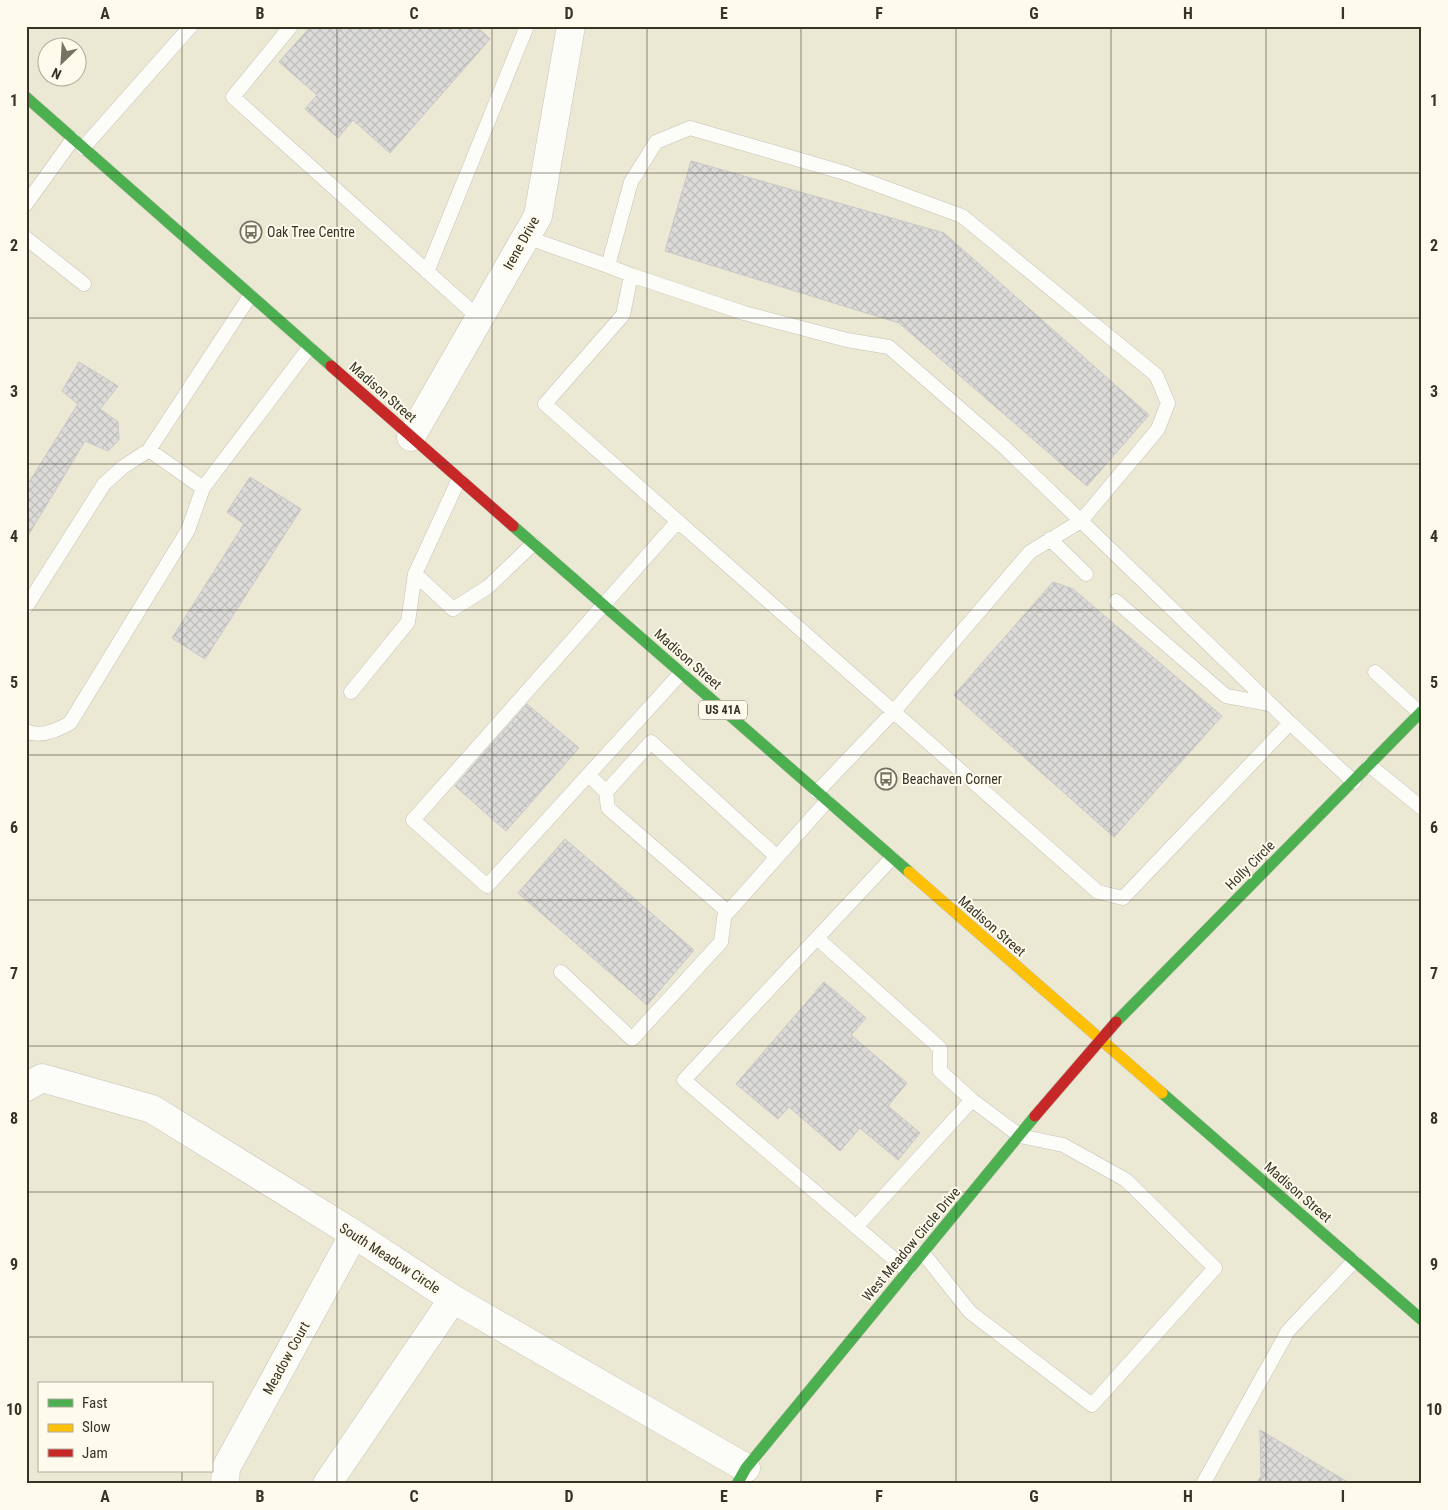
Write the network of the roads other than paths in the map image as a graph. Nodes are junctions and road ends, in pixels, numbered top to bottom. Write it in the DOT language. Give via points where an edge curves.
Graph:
graph roads {
  1 [pos="191,26"];
  2 [pos="291,26"];
  3 [pos="527,26"];
  4 [pos="571,26"];
  5 [pos="26,97"];
  6 [pos="78,144"];
  7 [pos="26,204"];
  8 [pos="526,237"];
  9 [pos="26,238"];
  10 [pos="608,266"];
  11 [pos="427,272"];
  12 [pos="631,274"];
  13 [pos="84,284"];
  14 [pos="250,296"];
  15 [pos="479,318"];
  16 [pos="309,348"];
  17 [pos="411,437"];
  18 [pos="149,450"];
  19 [pos="459,479"];
  20 [pos="203,488"];
  21 [pos="1081,520"];
  22 [pos="678,521"];
  23 [pos="1050,539"];
  24 [pos="533,544"];
  25 [pos="415,574"];
  26 [pos="1086,574"];
  27 [pos="1116,601"];
  28 [pos="602,604"];
  29 [pos="26,607"];
  30 [pos="1374,672"];
  31 [pos="681,673"];
  32 [pos="352,692"];
  33 [pos="1270,704"];
  34 [pos="895,710"];
  35 [pos="1421,712"];
  36 [pos="1290,723"];
  37 [pos="26,731"];
  38 [pos="1369,765"];
  39 [pos="590,776"];
  40 [pos="1354,782"];
  41 [pos="606,792"];
  42 [pos="822,797"];
  43 [pos="1422,808"];
  44 [pos="777,857"];
  45 [pos="892,858"];
  46 [pos="726,911"];
  47 [pos="816,938"];
  48 [pos="561,972"];
  49 [pos="1099,1039"];
  50 [pos="26,1086"];
  51 [pos="972,1100"];
  52 [pos="1020,1136"];
  53 [pos="856,1227"];
  54 [pos="354,1234"];
  55 [pos="923,1253"];
  56 [pos="1354,1261"];
  57 [pos="908,1271"];
  58 [pos="453,1299"];
  59 [pos="1422,1320"];
  60 [pos="741,1476"];
  61 [pos="225,1484"];
  62 [pos="327,1484"];
  63 [pos="1203,1484"];
  1 -- 6 [label="lane"];
  2 -- 11 [label="lane" via="233,97"];
  3 -- 11 [label="lane"];
  4 -- 8 [label="street, Irene Drive" via="538,216"];
  5 -- 6 [label="main road, Madison Street / US 41A"];
  6 -- 7 [label="lane"];
  6 -- 14 [label="main road, Madison Street / US 41A"];
  8 -- 10 [label="lane"];
  8 -- 15 [label="street, Irene Drive"];
  9 -- 13 [label="lane"];
  10 -- 12 [label="lane"];
  10 -- 21 [label="lane" via="631,182 656,142 690,128 845,173 962,216 1156,376 1168,403 1158,429"];
  11 -- 15 [label="lane"];
  12 -- 21 [label="lane" via="744,314 888,347 1004,447"];
  12 -- 22 [label="lane" via="623,315 545,404"];
  14 -- 16 [label="main road, Madison Street / US 41A"];
  14 -- 18 [label="lane"];
  15 -- 17 [label="street, Irene Drive"];
  16 -- 17 [label="main road, Madison Street / US 41A"];
  16 -- 20 [label="lane"];
  17 -- 19 [label="main road, Madison Street / US 41A"];
  18 -- 20 [label="lane"];
  18 -- 29 [label="lane" via="123,466 104,484"];
  19 -- 24 [label="main road, Madison Street / US 41A"];
  19 -- 25 [label="lane"];
  20 -- 37 [label="lane" via="188,530 70,723 56,732"];
  21 -- 23 [label="lane"];
  21 -- 33 [label="lane"];
  22 -- 28 [label="lane"];
  22 -- 34 [label="lane"];
  23 -- 26 [label="lane"];
  23 -- 34 [label="lane" via="1030,552"];
  24 -- 25 [label="lane" via="488,587 453,609"];
  24 -- 28 [label="main road, Madison Street / US 41A"];
  25 -- 32 [label="lane" via="408,622"];
  27 -- 33 [label="lane" via="1226,696"];
  28 -- 31 [label="main road, Madison Street / US 41A"];
  28 -- 39 [label="lane" via="413,820 487,886"];
  30 -- 35 [label="lane"];
  31 -- 39 [label="lane"];
  31 -- 42 [label="main road, Madison Street / US 41A"];
  33 -- 36 [label="lane"];
  34 -- 36 [label="lane" via="1098,892 1123,898"];
  34 -- 42 [label="lane"];
  35 -- 38 [label="main road, Holly Circle"];
  36 -- 40 [label="lane"];
  38 -- 40 [label="main road, Holly Circle"];
  38 -- 43 [label="lane"];
  39 -- 41 [label="lane"];
  40 -- 49 [label="main road, Holly Circle"];
  41 -- 44 [label="lane" via="650,742"];
  41 -- 46 [label="lane" via="608,808"];
  42 -- 44 [label="lane"];
  42 -- 45 [label="main road, Madison Street / US 41A"];
  44 -- 46 [label="lane"];
  45 -- 47 [label="lane"];
  45 -- 49 [label="main road, Madison Street / US 41A"];
  46 -- 48 [label="lane" via="721,942 632,1039"];
  47 -- 51 [label="lane" via="940,1048 940,1071"];
  47 -- 53 [label="lane" via="684,1080"];
  49 -- 52 [label="main road, West Meadow Circle Drive"];
  49 -- 56 [label="main road, Madison Street / US 41A"];
  50 -- 54 [label="street, South Meadow Circle" via="42,1078 152,1109"];
  51 -- 52 [label="lane"];
  51 -- 53 [label="lane"];
  52 -- 55 [label="main road, West Meadow Circle Drive"];
  52 -- 55 [label="lane" via="1063,1145 1126,1180 1215,1268 1092,1405 970,1312"];
  53 -- 57 [label="lane"];
  54 -- 58 [label="street, South Meadow Circle"];
  54 -- 61 [label="street, Meadow Court" via="226,1468"];
  55 -- 57 [label="main road, West Meadow Circle Drive"];
  56 -- 59 [label="main road, Madison Street / US 41A"];
  56 -- 63 [label="lane" via="1288,1331"];
  57 -- 60 [label="main road, West Meadow Circle Drive"];
  58 -- 60 [label="street, South Meadow Circle"];
  58 -- 62 [label="street"];
}
